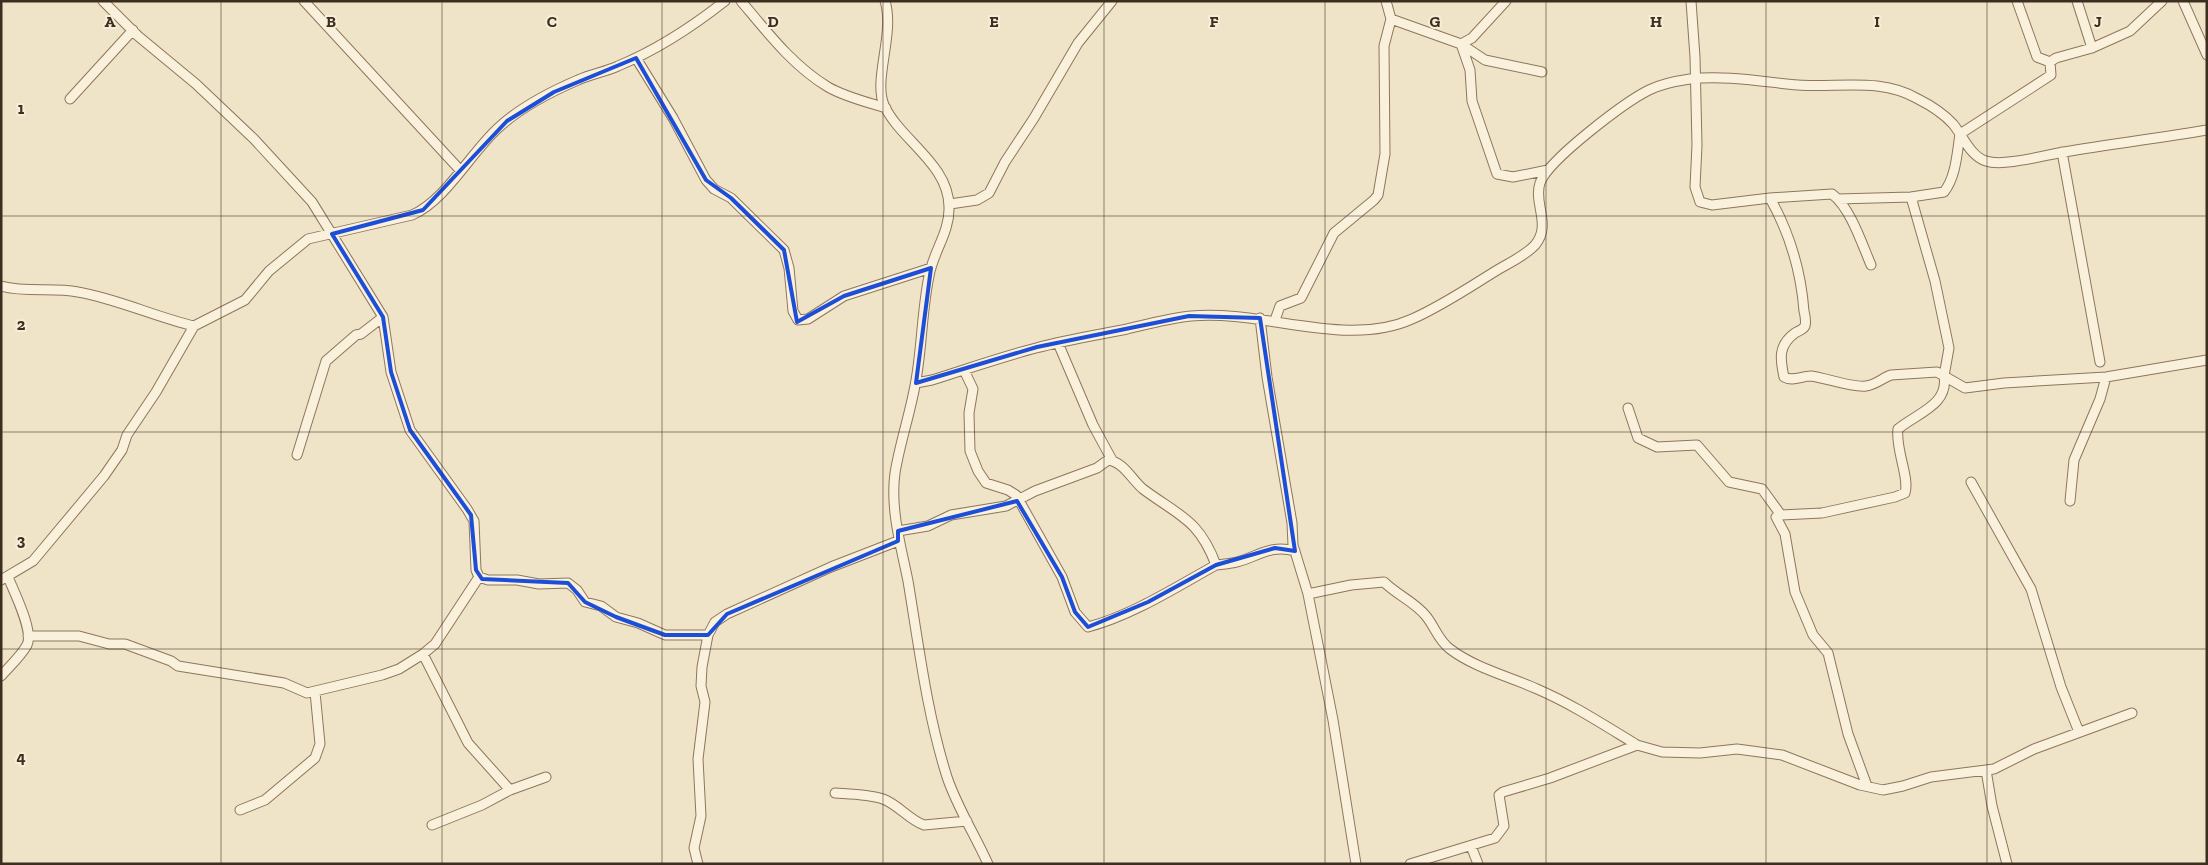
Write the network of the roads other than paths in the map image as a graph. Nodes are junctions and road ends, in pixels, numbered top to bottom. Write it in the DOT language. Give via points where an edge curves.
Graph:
graph roads {
  1 [pos="104,1"];
  2 [pos="304,1"];
  3 [pos="725,1"];
  4 [pos="741,1"];
  5 [pos="885,1"];
  6 [pos="1112,1"];
  7 [pos="1386,1"];
  8 [pos="1506,1"];
  9 [pos="1691,1"];
  10 [pos="2017,1"];
  11 [pos="2077,1"];
  12 [pos="2162,1"];
  13 [pos="2182,1"];
  14 [pos="1390,19"];
  15 [pos="132,30"];
  16 [pos="1461,44"];
  17 [pos="2092,48"];
  18 [pos="2207,56"];
  19 [pos="636,58"];
  20 [pos="2050,62"];
  21 [pos="1542,72"];
  22 [pos="1695,78"];
  23 [pos="70,99"];
  24 [pos="886,108"];
  25 [pos="2207,130"];
  26 [pos="1960,134"];
  27 [pos="2062,152"];
  28 [pos="460,170"];
  29 [pos="1548,170"];
  30 [pos="1912,197"];
  31 [pos="1770,198"];
  32 [pos="1838,199"];
  33 [pos="950,204"];
  34 [pos="332,234"];
  35 [pos="1871,265"];
  36 [pos="930,268"];
  37 [pos="1,286"];
  38 [pos="383,317"];
  39 [pos="1260,318"];
  40 [pos="1274,320"];
  41 [pos="194,326"];
  42 [pos="1058,343"];
  43 [pos="2207,360"];
  44 [pos="2100,362"];
  45 [pos="964,370"];
  46 [pos="1944,376"];
  47 [pos="2106,377"];
  48 [pos="916,383"];
  49 [pos="1628,408"];
  50 [pos="297,455"];
  51 [pos="1112,460"];
  52 [pos="1971,482"];
  53 [pos="1017,501"];
  54 [pos="2070,501"];
  55 [pos="1781,515"];
  56 [pos="898,536"];
  57 [pos="1295,551"];
  58 [pos="1216,565"];
  59 [pos="479,577"];
  60 [pos="5,579"];
  61 [pos="1308,594"];
  62 [pos="708,635"];
  63 [pos="28,636"];
  64 [pos="423,654"];
  65 [pos="1,676"];
  66 [pos="315,692"];
  67 [pos="2132,714"];
  68 [pos="2079,732"];
  69 [pos="1637,745"];
  70 [pos="1986,770"];
  71 [pos="546,777"];
  72 [pos="1867,786"];
  73 [pos="510,790"];
  74 [pos="835,793"];
  75 [pos="240,810"];
  76 [pos="967,821"];
  77 [pos="432,825"];
  78 [pos="1471,846"];
  79 [pos="698,864"];
  80 [pos="988,864"];
  81 [pos="1356,864"];
  82 [pos="1410,864"];
  83 [pos="1478,864"];
  84 [pos="2007,864"];
  1 -- 15 [label="street"];
  2 -- 28 [label="street"];
  3 -- 19 [label="street" via="700,21"];
  4 -- 24 [label="street" via="805,71 829,88"];
  5 -- 24 [label="street" via="888,22 881,92"];
  6 -- 33 [label="street" via="1078,43 989,193 977,200"];
  7 -- 14 [label="street"];
  8 -- 16 [label="street" via="1472,38"];
  9 -- 22 [label="street"];
  10 -- 20 [label="street" via="2037,57"];
  11 -- 17 [label="street"];
  12 -- 17 [label="street" via="2130,31"];
  13 -- 18 [label="street"];
  14 -- 16 [label="street"];
  14 -- 40 [label="street" via="1384,46 1385,154 1378,195 1334,233 1301,298 1280,306"];
  15 -- 23 [label="street"];
  15 -- 34 [label="street" via="254,139 312,202"];
  16 -- 21 [label="street" via="1485,60"];
  16 -- 29 [label="street" via="1470,70 1472,101 1494,170 1501,176 1513,177"];
  17 -- 20 [label="street"];
  19 -- 28 [label="street" via="580,79 521,111 492,134"];
  19 -- 36 [label="street" via="706,180 714,189 736,202 784,250 793,311 798,320 808,319 844,296"];
  20 -- 26 [label="street" via="2050,75"];
  22 -- 26 [label="street" via="1801,85 1852,84 1901,90 1934,109"];
  22 -- 29 [label="street" via="1652,88 1626,102"];
  22 -- 31 [label="street" via="1695,188 1700,202 1712,205"];
  24 -- 33 [label="street" via="935,169"];
  25 -- 27 [label="street"];
  26 -- 27 [label="street" via="1973,152 1990,163"];
  26 -- 30 [label="street" via="1955,166 1944,192"];
  27 -- 44 [label="street"];
  28 -- 34 [label="street" via="435,201 423,210"];
  29 -- 40 [label="street" via="1538,189 1543,225 1536,244 1443,303 1391,327 1368,330"];
  30 -- 32 [label="street"];
  30 -- 46 [label="street" via="1949,348"];
  31 -- 32 [label="street" via="1832,194"];
  31 -- 46 [label="street" via="1780,216 1803,291 1805,322 1803,329 1783,346 1784,377 1788,380 1812,376 1864,387 1902,373 1937,372"];
  32 -- 35 [label="street"];
  33 -- 36 [label="street" via="946,226"];
  34 -- 38 [label="street"];
  34 -- 41 [label="street" via="308,238 269,271 245,300"];
  36 -- 48 [label="street"];
  37 -- 41 [label="street" via="80,292"];
  38 -- 50 [label="street" via="326,360"];
  38 -- 59 [label="street" via="391,372 410,430 474,521"];
  39 -- 40 [label="street"];
  39 -- 42 [label="street" via="1189,316"];
  39 -- 57 [label="street"];
  41 -- 60 [label="street" via="104,476 33,561"];
  42 -- 45 [label="street"];
  42 -- 51 [label="street" via="1093,425"];
  43 -- 47 [label="street"];
  45 -- 48 [label="street"];
  45 -- 53 [label="street" via="973,389 970,451 978,471 986,483 1008,490 1016,495"];
  46 -- 47 [label="street" via="1965,388"];
  46 -- 55 [label="street" via="1946,385 1942,398 1898,428 1905,493 1822,513"];
  47 -- 54 [label="street" via="2074,460"];
  48 -- 56 [label="street" via="895,476"];
  49 -- 55 [label="street" via="1638,438 1657,446 1697,446 1729,482 1762,489"];
  51 -- 53 [label="street"];
  51 -- 58 [label="street" via="1144,489 1190,520 1203,537"];
  52 -- 68 [label="street" via="2031,589 2061,687"];
  53 -- 56 [label="street" via="998,508 951,515"];
  53 -- 58 [label="street" via="1053,559 1075,612 1088,627 1148,602"];
  55 -- 72 [label="street" via="1776,519 1785,534 1795,592 1813,636 1828,653 1848,734"];
  56 -- 62 [label="street" via="726,614 715,622"];
  56 -- 76 [label="street" via="938,745 948,780"];
  57 -- 58 [label="street" via="1275,548 1237,562"];
  57 -- 61 [label="street"];
  59 -- 62 [label="street" via="539,584 568,583 585,602 601,606 616,617 665,635"];
  59 -- 64 [label="street" via="440,637"];
  60 -- 63 [label="street"];
  61 -- 69 [label="street" via="1384,582 1395,594 1417,606 1441,642 1466,660 1581,710"];
  61 -- 81 [label="street" via="1333,720"];
  62 -- 79 [label="street" via="701,676 705,702 698,759 700,816 694,848"];
  63 -- 65 [label="street" via="27,644"];
  63 -- 66 [label="street" via="79,636 109,644 125,644 178,666 234,673 284,683 304,692"];
  64 -- 66 [label="street" via="391,672"];
  64 -- 73 [label="street" via="468,743"];
  66 -- 75 [label="street" via="320,744 315,758 265,800"];
  67 -- 68 [label="street"];
  68 -- 70 [label="street"];
  69 -- 72 [label="street" via="1662,752 1700,754 1737,749 1782,755"];
  69 -- 78 [label="street" via="1503,792 1499,795 1504,818 1502,831 1495,838"];
  70 -- 72 [label="street" via="1931,777 1883,790"];
  70 -- 84 [label="street"];
  71 -- 73 [label="street"];
  73 -- 77 [label="street"];
  74 -- 76 [label="street" via="884,799 924,825"];
  76 -- 80 [label="street"];
  78 -- 82 [label="street"];
  78 -- 83 [label="street"];
}
